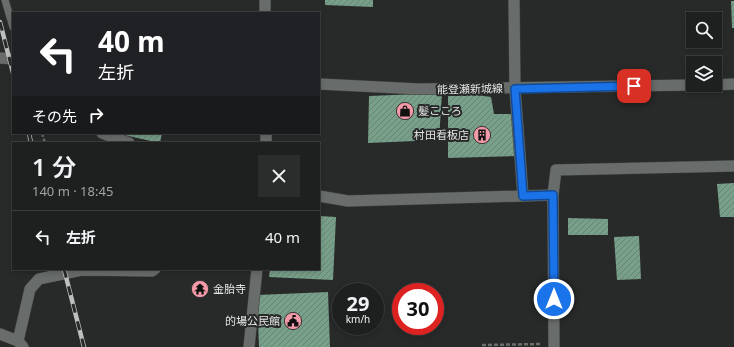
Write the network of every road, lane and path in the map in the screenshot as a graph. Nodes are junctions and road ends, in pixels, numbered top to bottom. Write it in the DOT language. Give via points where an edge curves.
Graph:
graph roads {
  1 [pos="5,0"];
  2 [pos="265,0"];
  3 [pos="514,0"];
  4 [pos="265,12"];
  5 [pos="12,24"];
  6 [pos="0,58"];
  7 [pos="12,59"];
  8 [pos="320,84"];
  9 [pos="722,84"];
  10 [pos="734,84"];
  11 [pos="686,85"];
  12 [pos="515,89"];
  13 [pos="105,134"];
  14 [pos="126,142"];
  15 [pos="734,166"];
  16 [pos="553,195"];
  17 [pos="320,196"];
  18 [pos="523,196"];
  19 [pos="82,270"];
  20 [pos="82,270"];
  21 [pos="154,270"];
  22 [pos="257,270"];
  23 [pos="0,334"];
  24 [pos="20,344"];
  25 [pos="482,346"];
  26 [pos="554,346"];
  27 [pos="250,347"];
  1 -- 5 [label="lane"];
  2 -- 4 [label="street"];
  3 -- 12 [label="street"];
  6 -- 7 [label="street"];
  8 -- 12 [label="street, 能登瀬新城線" via="419,90"];
  9 -- 10 [label="street"];
  11 -- 12 [label="street, 能登瀬新城線"];
  12 -- 18 [label="street"];
  13 -- 14 [label="street"];
  15 -- 16 [label="street" via="556,170"];
  16 -- 18 [label="street"];
  16 -- 26 [label="street"];
  17 -- 18 [label="street" via="348,201"];
  19 -- 24 [label="street" via="39,279 30,289"];
  20 -- 21 [label="street"];
  22 -- 27 [label="street"];
  23 -- 24 [label="street"];
  25 -- 26 [label="path"];
}
